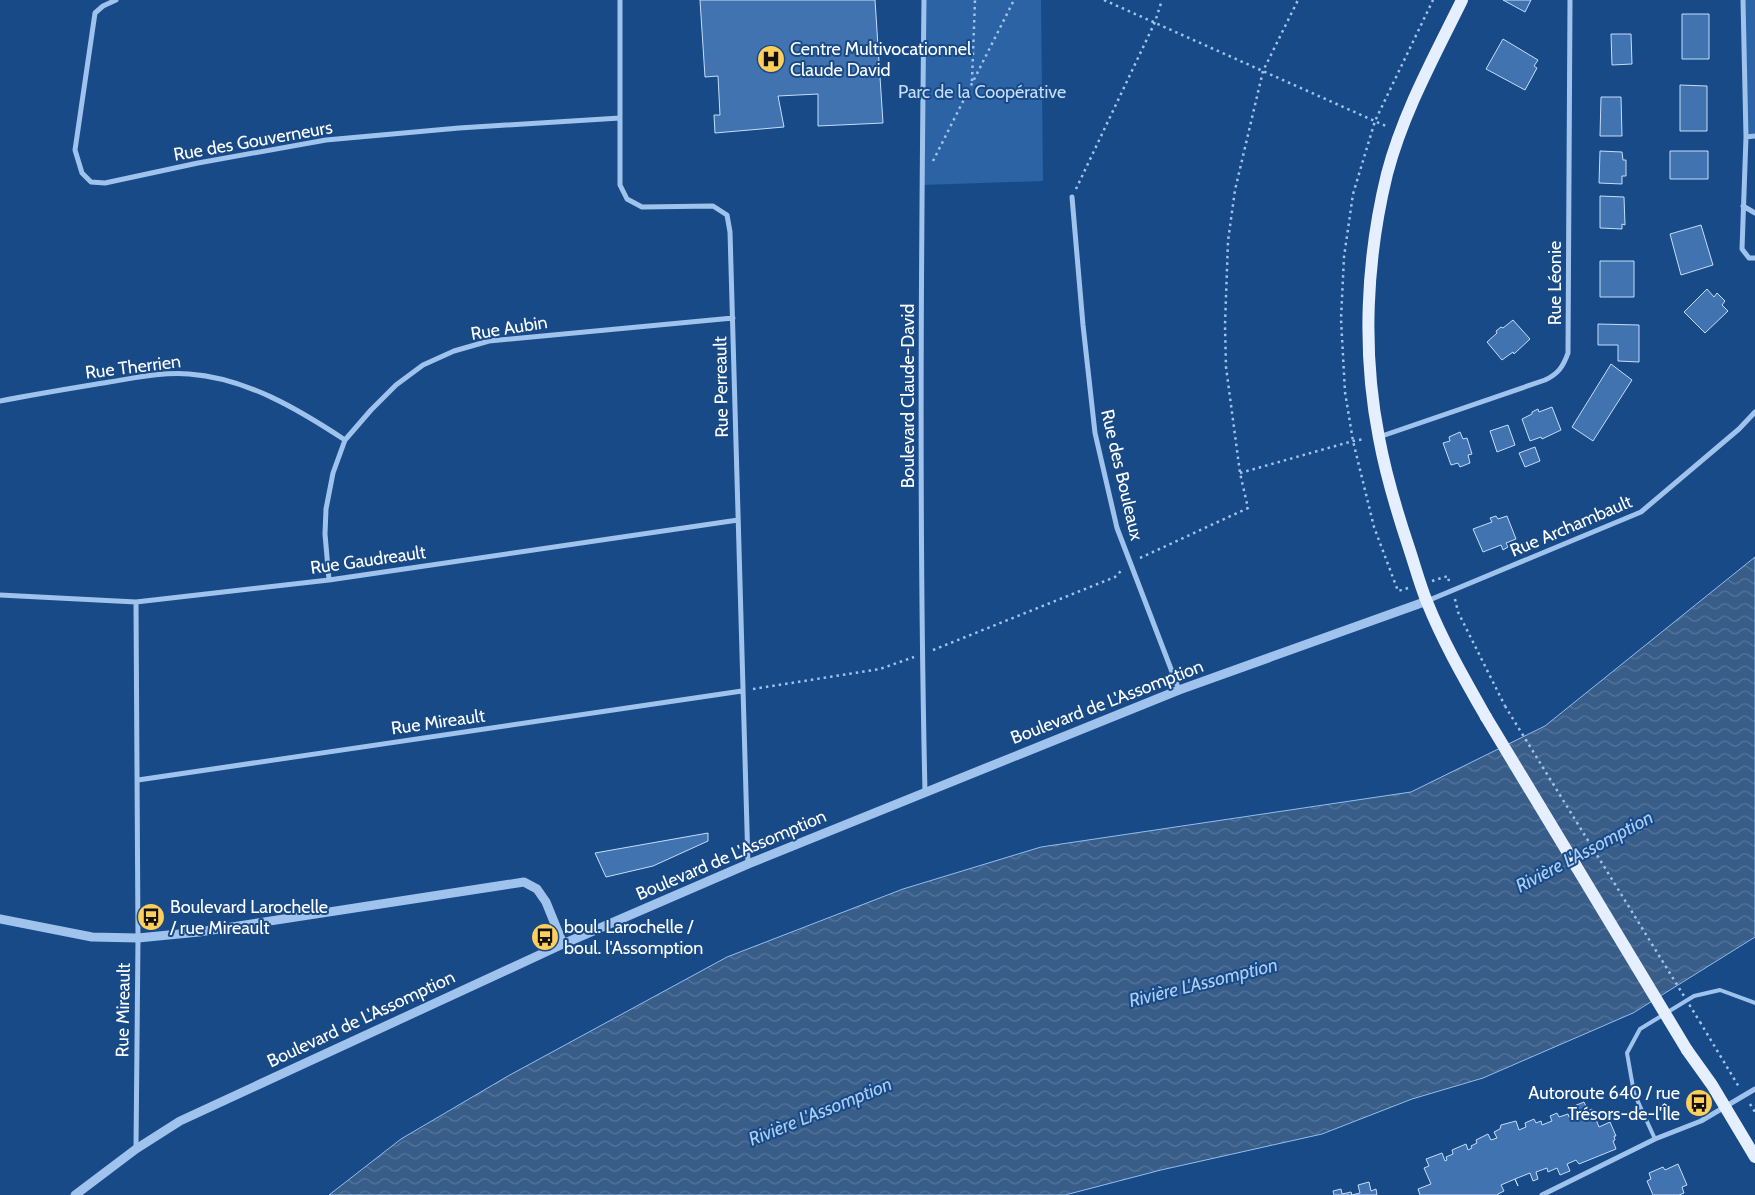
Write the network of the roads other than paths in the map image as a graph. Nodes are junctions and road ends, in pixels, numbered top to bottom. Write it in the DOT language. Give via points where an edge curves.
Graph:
graph roads {
  1 [pos="116,0"];
  2 [pos="620,0"];
  3 [pos="924,0"];
  4 [pos="1462,0"];
  5 [pos="1570,0"];
  6 [pos="1743,0"];
  7 [pos="620,118"];
  8 [pos="1755,136"];
  9 [pos="1746,137"];
  10 [pos="1072,197"];
  11 [pos="1743,206"];
  12 [pos="1755,213"];
  13 [pos="1755,258"];
  14 [pos="734,318"];
  15 [pos="0,400"];
  16 [pos="1755,412"];
  17 [pos="1378,438"];
  18 [pos="345,440"];
  19 [pos="738,520"];
  20 [pos="329,580"];
  21 [pos="0,595"];
  22 [pos="1427,601"];
  23 [pos="136,602"];
  24 [pos="1179,690"];
  25 [pos="742,691"];
  26 [pos="138,780"];
  27 [pos="925,792"];
  28 [pos="748,864"];
  29 [pos="0,919"];
  30 [pos="138,938"];
  31 [pos="563,944"];
  32 [pos="1755,1003"];
  33 [pos="1755,1089"];
  34 [pos="1724,1106"];
  35 [pos="1655,1139"];
  36 [pos="136,1149"];
  37 [pos="1755,1157"];
  38 [pos="75,1195"];
  39 [pos="1542,1195"];
  1 -- 7 [label="street, Rue des Gouverneurs" via="102,6 96,13 75,150 82,172 92,182 105,184 326,140"];
  2 -- 7 [label="street, Rue Perreault"];
  3 -- 27 [label="street, Boulevard Claude-David" via="922,654"];
  4 -- 17 [label="main road" via="1400,132 1387,174 1374,239 1368,313 1371,382"];
  5 -- 17 [label="street, Rue Léonie" via="1568,353 1563,367 1545,380"];
  6 -- 9 [label="street"];
  7 -- 14 [label="street, Rue Perreault" via="620,185 627,199 642,207 713,206 727,215"];
  8 -- 9 [label="street"];
  9 -- 11 [label="street"];
  10 -- 24 [label="street, Rue des Bouleaux" via="1095,433 1117,528"];
  11 -- 12 [label="street"];
  11 -- 13 [label="street" via="1742,249 1749,258"];
  14 -- 18 [label="street, Rue Aubin" via="489,341 454,351 422,365 396,385"];
  14 -- 19 [label="street, Rue Perreault"];
  15 -- 18 [label="street, Rue Therrien" via="147,376 188,374 224,380 275,398"];
  16 -- 22 [label="street, Rue Archambault" via="1641,512"];
  17 -- 22 [label="main road" via="1390,489"];
  18 -- 20 [label="street, Rue Aubin" via="333,473 326,509"];
  19 -- 20 [label="street, Rue Gaudreault"];
  19 -- 25 [label="street, Rue Perreault"];
  20 -- 23 [label="street, Rue Gaudreault"];
  21 -- 23 [label="street, Rue Gaudreault"];
  22 -- 24 [label="street, Boulevard de L'Assomption"];
  22 -- 34 [label="main road, bridge" via="1486,718"];
  23 -- 26 [label="street, Rue Mireault"];
  24 -- 27 [label="street, Boulevard de L'Assomption"];
  25 -- 26 [label="street, Rue Mireault"];
  25 -- 28 [label="street, Rue Perreault"];
  26 -- 30 [label="street, Rue Mireault"];
  27 -- 28 [label="street, Boulevard de L'Assomption"];
  28 -- 31 [label="street, Boulevard de L'Assomption"];
  29 -- 30 [label="street" via="92,937"];
  30 -- 31 [label="street" via="199,932 524,882 537,889 546,902"];
  30 -- 36 [label="street, Rue Mireault"];
  31 -- 36 [label="street, Boulevard de L'Assomption" via="180,1121"];
  32 -- 35 [label="lane" via="1720,990 1711,992 1694,996 1640,1029 1627,1053 1634,1093"];
  33 -- 34 [label="street"];
  34 -- 35 [label="street" via="1701,1121"];
  34 -- 37 [label="main road"];
  35 -- 39 [label="street"];
  36 -- 38 [label="street, Boulevard de L'Assomption"];
}
